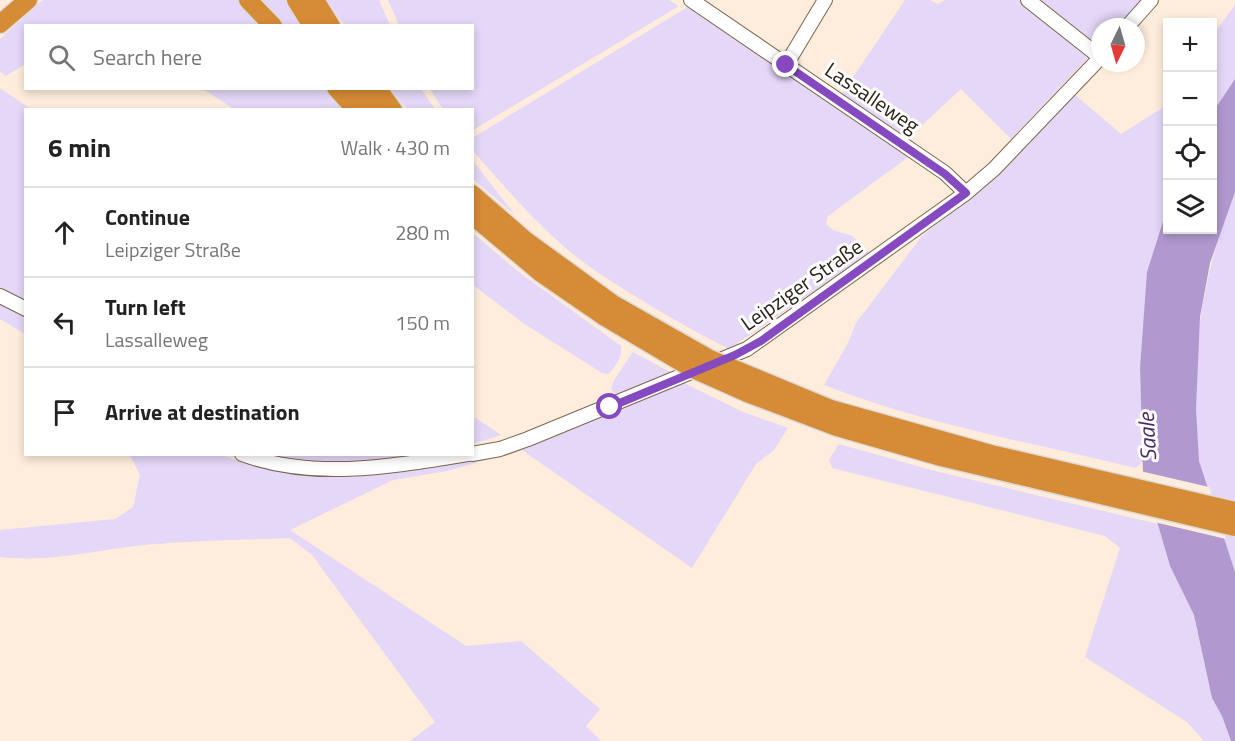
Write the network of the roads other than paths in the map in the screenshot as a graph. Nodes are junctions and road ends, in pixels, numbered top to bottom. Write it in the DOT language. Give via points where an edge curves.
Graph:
graph roads {
  1 [pos="28,0"];
  2 [pos="248,0"];
  3 [pos="296,0"];
  4 [pos="315,0"];
  5 [pos="692,0"];
  6 [pos="825,0"];
  7 [pos="1028,0"];
  8 [pos="1150,0"];
  9 [pos="1135,18"];
  10 [pos="0,24"];
  11 [pos="271,24"];
  12 [pos="311,24"];
  13 [pos="330,24"];
  14 [pos="1091,51"];
  15 [pos="786,65"];
  16 [pos="1091,67"];
  17 [pos="338,90"];
  18 [pos="358,90"];
  19 [pos="378,90"];
  20 [pos="355,108"];
  21 [pos="371,108"];
  22 [pos="392,108"];
  23 [pos="966,193"];
  24 [pos="474,196"];
  25 [pos="474,217"];
  26 [pos="0,296"];
  27 [pos="24,308"];
  28 [pos="609,310"];
  29 [pos="475,453"];
  30 [pos="250,456"];
  31 [pos="450,456"];
  32 [pos="1235,511"];
  33 [pos="1235,527"];
  1 -- 10 [label="highway"];
  2 -- 11 [label="highway"];
  3 -- 12 [label="highway"];
  4 -- 13 [label="highway"];
  5 -- 15 [label="street, Lassalleweg"];
  6 -- 15 [label="street"];
  7 -- 14 [label="street"];
  8 -- 9 [label="street"];
  15 -- 23 [label="street, Lassalleweg" via="945,174"];
  16 -- 23 [label="street, Leipziger Straße"];
  17 -- 20 [label="highway"];
  18 -- 21 [label="highway"];
  19 -- 22 [label="highway"];
  23 -- 29 [label="street, Leipziger Straße" via="747,349 528,439"];
  24 -- 28 [label="highway"];
  25 -- 28 [label="highway" via="532,266"];
  26 -- 27 [label="street"];
  28 -- 32 [label="highway, bridge" via="710,359 831,409 991,454"];
  28 -- 33 [label="highway, bridge" via="691,368 826,423 941,456"];
  30 -- 31 [label="street, Leipziger Straße" via="288,466 331,470"];
}
